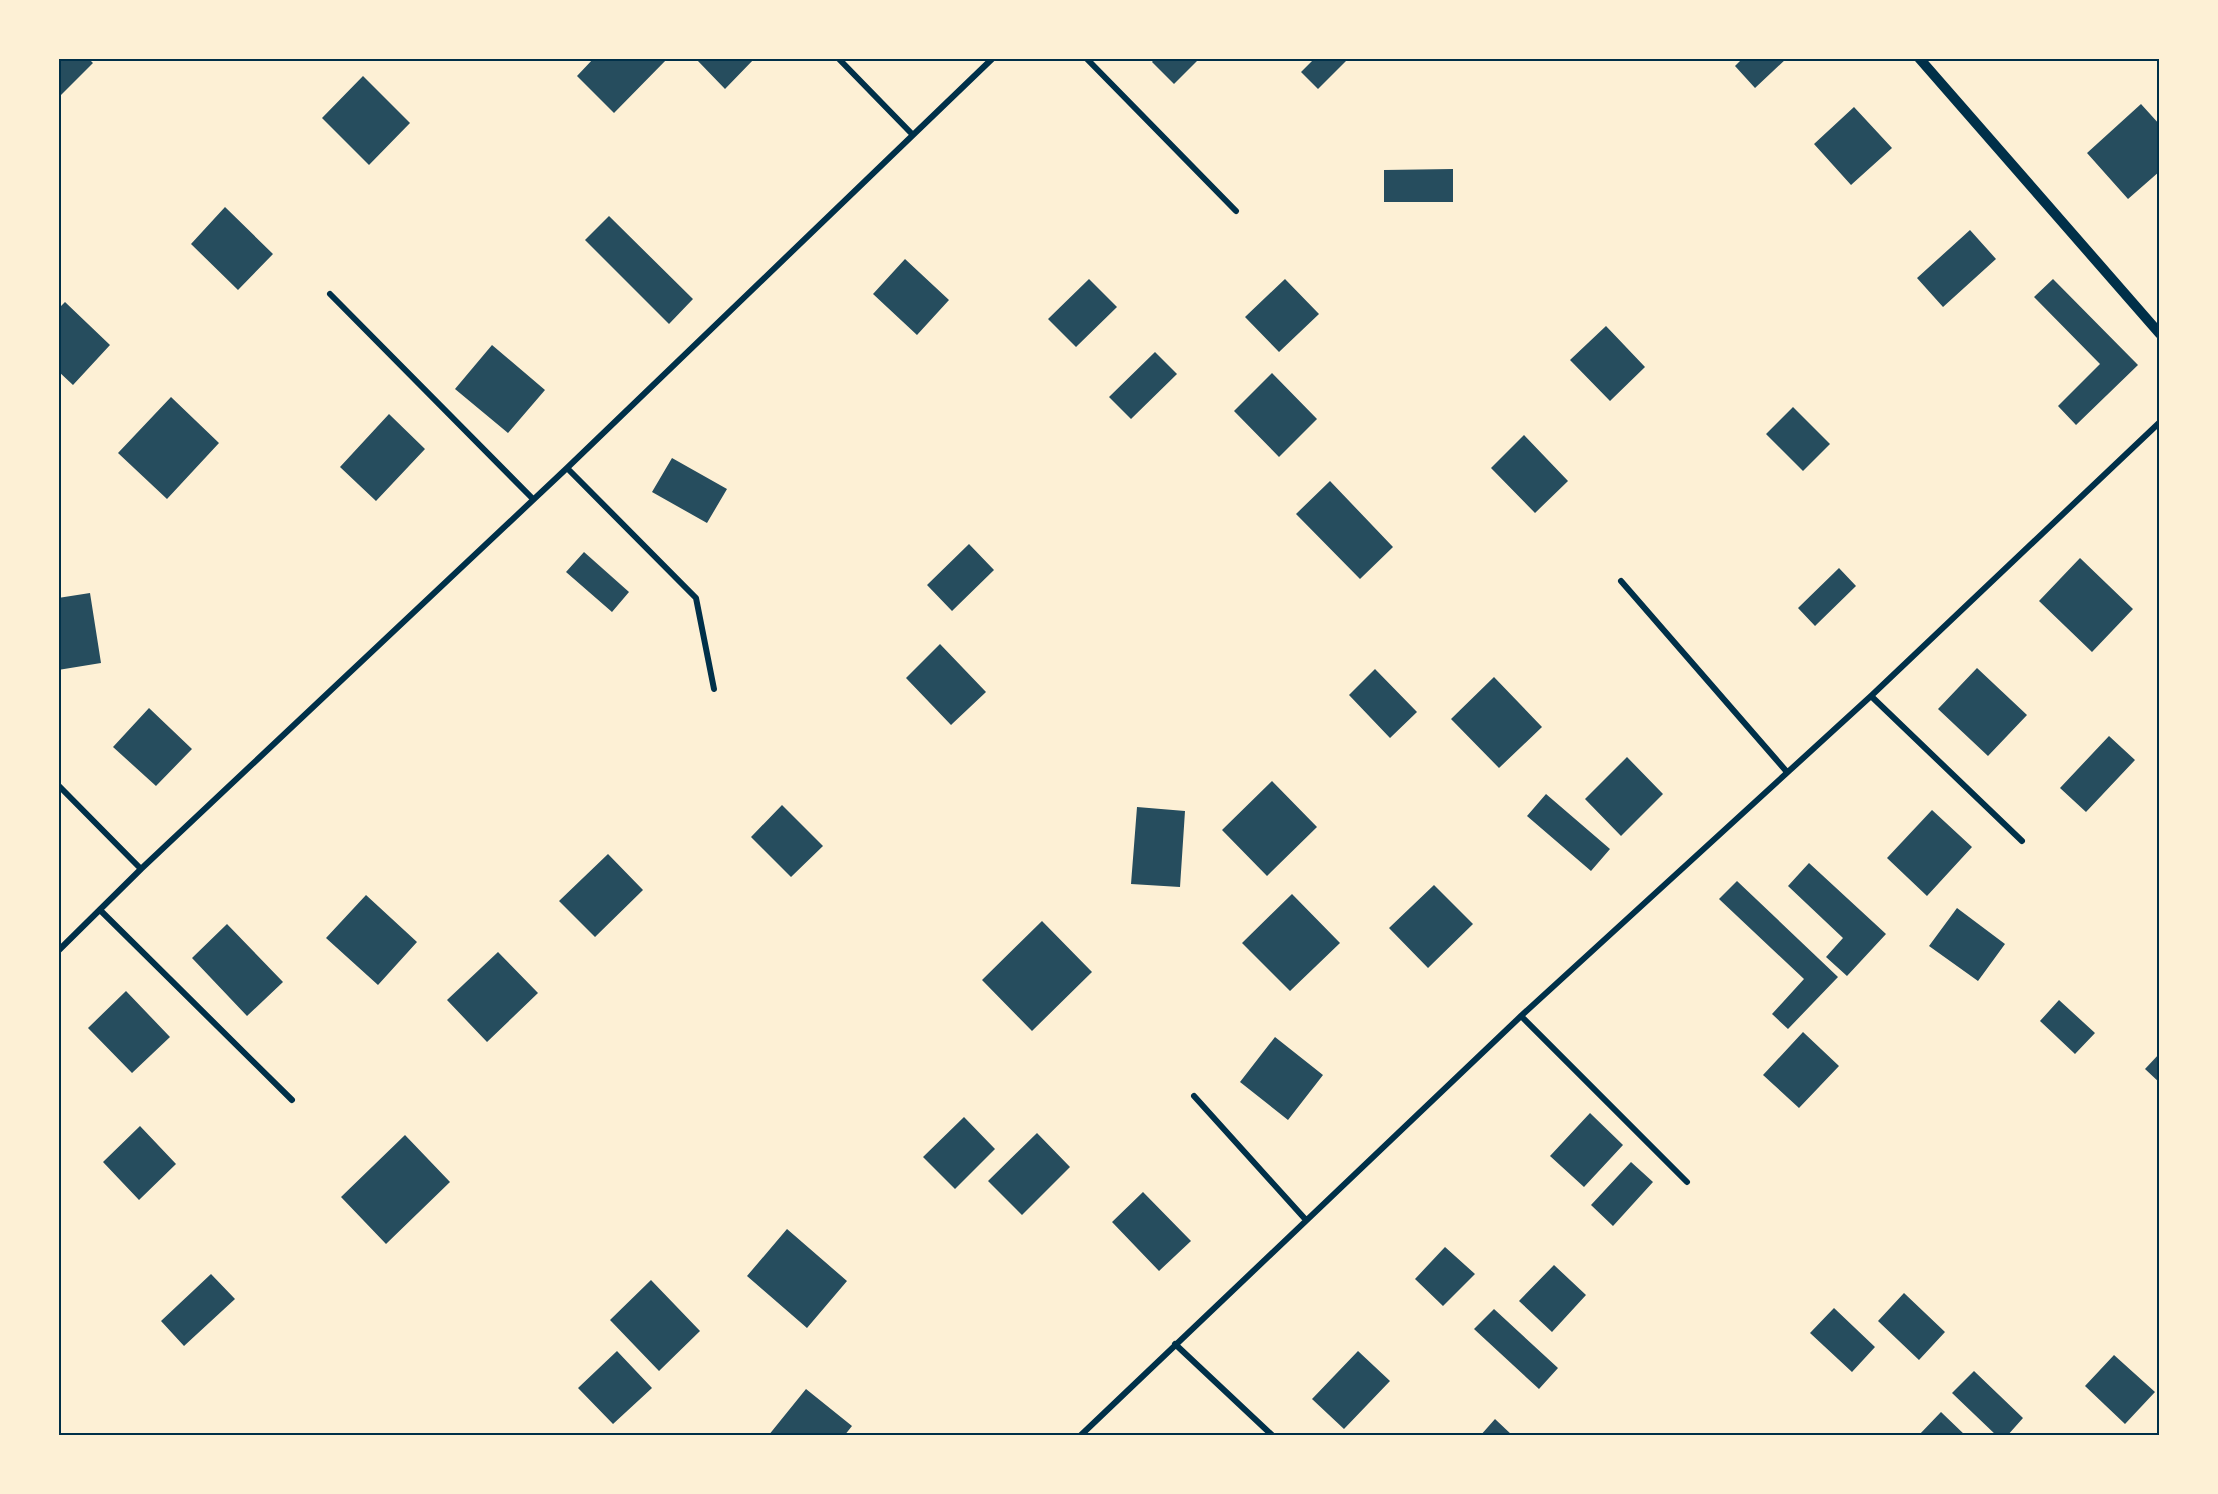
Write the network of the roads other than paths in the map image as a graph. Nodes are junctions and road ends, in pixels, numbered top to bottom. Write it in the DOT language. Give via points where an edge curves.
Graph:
graph roads {
  1 [pos="838,58"];
  2 [pos="993,58"];
  3 [pos="1086,58"];
  4 [pos="1919,58"];
  5 [pos="912,134"];
  6 [pos="1236,211"];
  7 [pos="330,294"];
  8 [pos="2160,334"];
  9 [pos="2160,422"];
  10 [pos="567,468"];
  11 [pos="533,499"];
  12 [pos="1621,582"];
  13 [pos="714,689"];
  14 [pos="1871,696"];
  15 [pos="1788,772"];
  16 [pos="58,785"];
  17 [pos="2022,841"];
  18 [pos="141,869"];
  19 [pos="100,910"];
  20 [pos="58,951"];
  21 [pos="1521,1016"];
  22 [pos="1194,1096"];
  23 [pos="292,1100"];
  24 [pos="1687,1182"];
  25 [pos="1306,1221"];
  26 [pos="1175,1344"];
  27 [pos="1080,1436"];
  28 [pos="1273,1436"];
  1 -- 5 [label="street"];
  2 -- 5 [label="street"];
  3 -- 6 [label="street"];
  4 -- 8 [label="street"];
  5 -- 10 [label="street"];
  7 -- 11 [label="street"];
  9 -- 14 [label="street"];
  10 -- 11 [label="street"];
  10 -- 13 [label="street" via="696,598"];
  11 -- 18 [label="street"];
  12 -- 15 [label="street"];
  14 -- 15 [label="street"];
  14 -- 17 [label="street"];
  15 -- 21 [label="street"];
  16 -- 18 [label="street"];
  18 -- 19 [label="street"];
  19 -- 20 [label="street"];
  19 -- 23 [label="street"];
  21 -- 24 [label="street"];
  21 -- 25 [label="street"];
  22 -- 25 [label="street"];
  25 -- 26 [label="street"];
  26 -- 27 [label="street"];
  26 -- 28 [label="street"];
}
